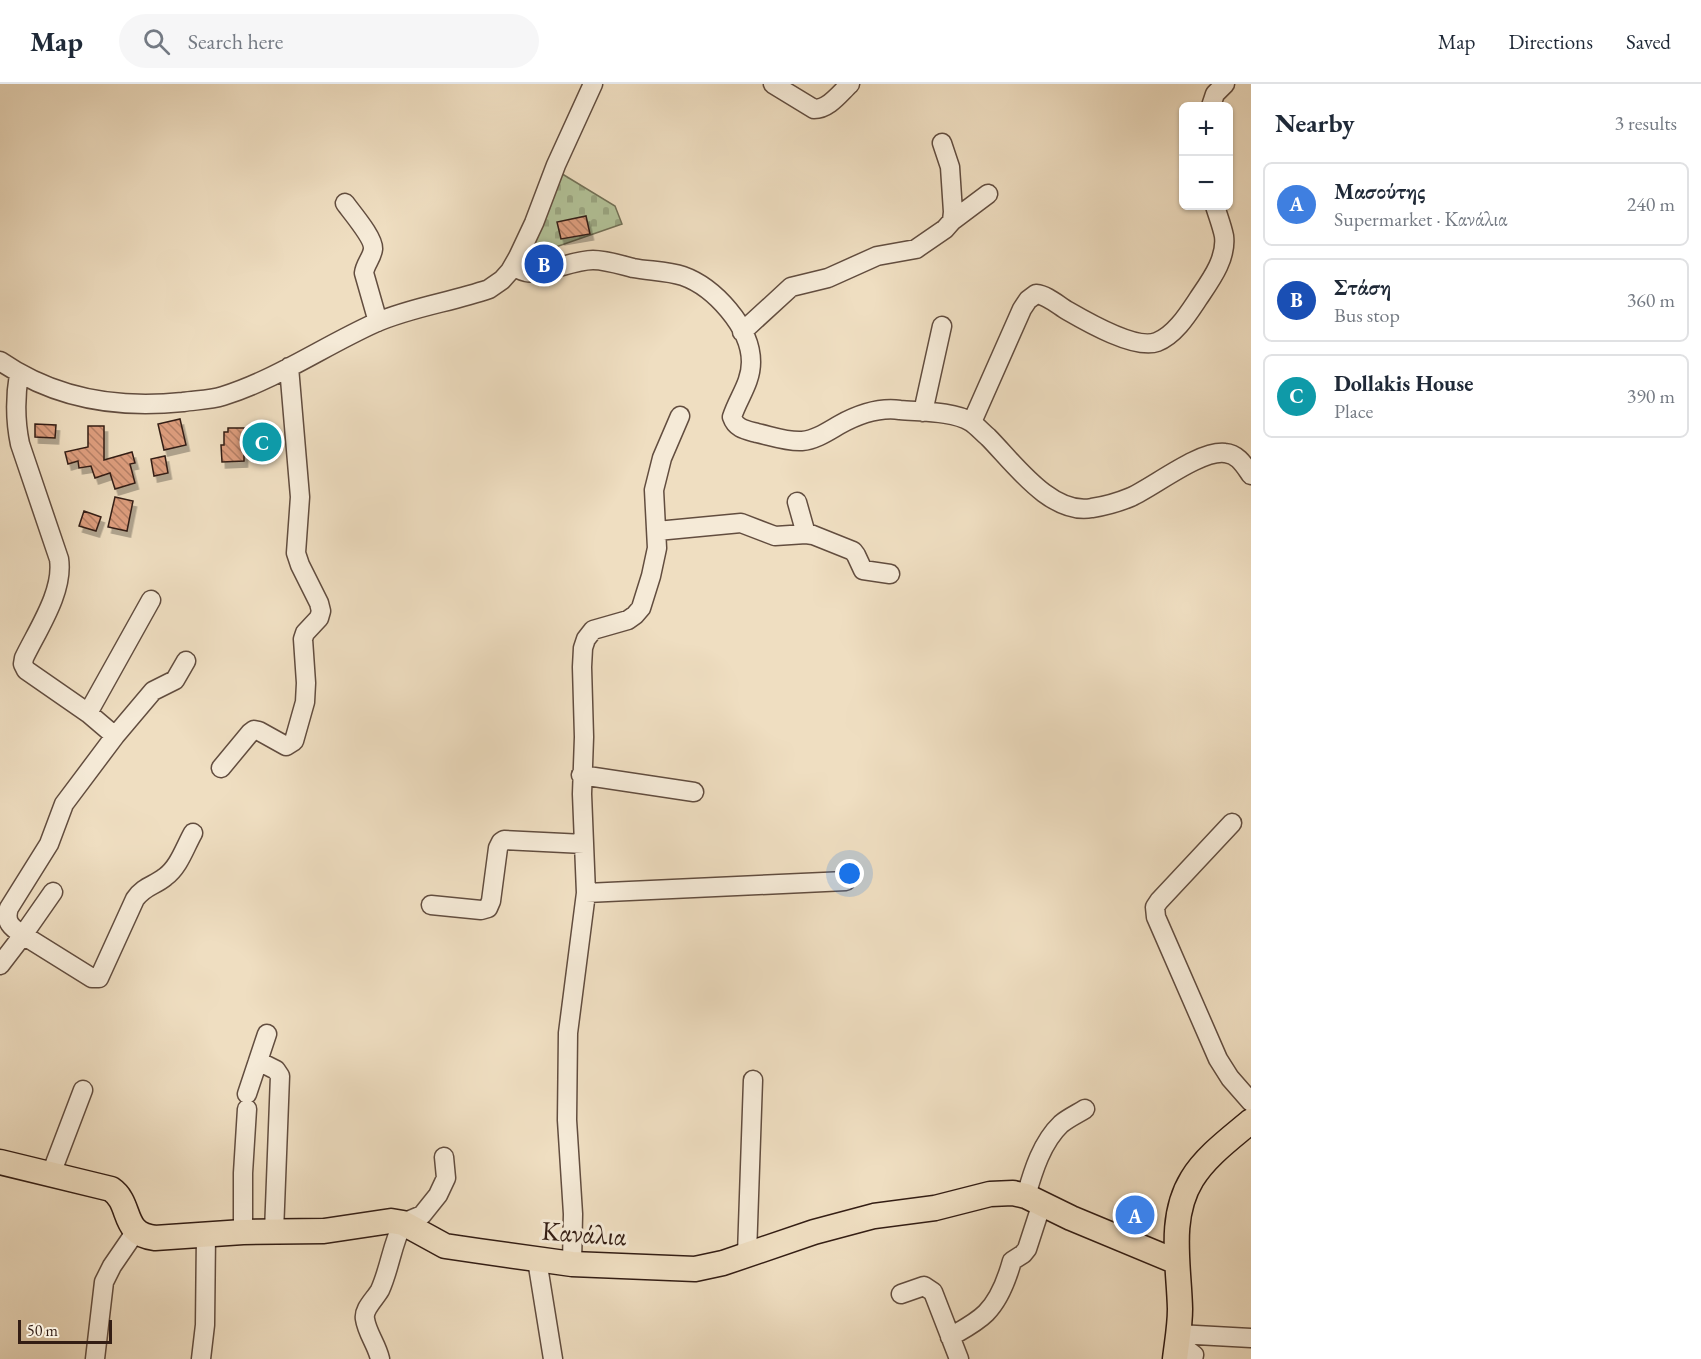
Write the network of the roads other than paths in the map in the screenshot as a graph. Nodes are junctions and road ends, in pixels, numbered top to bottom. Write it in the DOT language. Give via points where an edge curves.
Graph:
graph roads {
  1 [pos="593,84"];
  2 [pos="773,84"];
  3 [pos="850,84"];
  4 [pos="1226,84"];
  5 [pos="1212,102"];
  6 [pos="942,143"];
  7 [pos="988,194"];
  8 [pos="345,203"];
  9 [pos="1216,210"];
  10 [pos="952,221"];
  11 [pos="513,267"];
  12 [pos="378,322"];
  13 [pos="942,326"];
  14 [pos="742,332"];
  15 [pos="0,362"];
  16 [pos="289,367"];
  17 [pos="19,374"];
  18 [pos="923,412"];
  19 [pos="680,416"];
  20 [pos="972,422"];
  21 [pos="1251,475"];
  22 [pos="797,502"];
  23 [pos="657,531"];
  24 [pos="806,534"];
  25 [pos="890,574"];
  26 [pos="151,600"];
  27 [pos="186,662"];
  28 [pos="88,713"];
  29 [pos="116,736"];
  30 [pos="221,768"];
  31 [pos="581,775"];
  32 [pos="694,792"];
  33 [pos="1232,823"];
  34 [pos="193,833"];
  35 [pos="584,843"];
  36 [pos="846,881"];
  37 [pos="53,892"];
  38 [pos="586,893"];
  39 [pos="431,906"];
  40 [pos="23,935"];
  41 [pos="0,964"];
  42 [pos="267,1034"];
  43 [pos="258,1061"];
  44 [pos="753,1080"];
  45 [pos="83,1090"];
  46 [pos="1251,1102"];
  47 [pos="1085,1109"];
  48 [pos="1251,1121"];
  49 [pos="444,1157"];
  50 [pos="0,1162"];
  51 [pos="51,1174"];
  52 [pos="1034,1200"];
  53 [pos="403,1223"];
  54 [pos="136,1231"];
  55 [pos="243,1232"];
  56 [pos="274,1232"];
  57 [pos="206,1235"];
  58 [pos="747,1254"];
  59 [pos="537,1260"];
  60 [pos="1177,1263"];
  61 [pos="572,1264"];
  62 [pos="900,1293"];
  63 [pos="950,1337"];
  64 [pos="1251,1338"];
  65 [pos="1181,1348"];
  66 [pos="95,1359"];
  67 [pos="201,1359"];
  68 [pos="380,1359"];
  69 [pos="553,1359"];
  70 [pos="959,1359"];
  1 -- 11 [label="street"];
  2 -- 3 [label="street" via="814,109 828,104"];
  4 -- 5 [label="street"];
  6 -- 10 [label="street" via="950,167"];
  7 -- 10 [label="street"];
  8 -- 12 [label="street" via="373,245 364,273"];
  9 -- 20 [label="street" via="1224,236 1220,262 1189,312 1167,336 1149,343 1131,340 1036,294 1022,309"];
  10 -- 14 [label="street" via="916,249 877,256 821,280 791,287"];
  11 -- 12 [label="street" via="489,289"];
  11 -- 14 [label="street" via="537,272 596,260 681,275 718,298"];
  12 -- 16 [label="street"];
  13 -- 18 [label="street"];
  14 -- 18 [label="street" via="750,350 750,377 732,417 742,429 801,441 878,411"];
  15 -- 17 [label="street"];
  16 -- 17 [label="street" via="221,396 140,405 85,398"];
  16 -- 30 [label="street" via="300,497 296,553 321,610 303,639 305,702 294,741 286,746 254,730"];
  17 -- 28 [label="street" via="16,428 60,571 57,590 23,664"];
  18 -- 20 [label="street"];
  19 -- 23 [label="street" via="662,458 654,490"];
  20 -- 21 [label="street" via="1039,489 1078,509 1131,497 1216,453 1234,455"];
  22 -- 24 [label="street"];
  23 -- 24 [label="street" via="741,523 775,536"];
  23 -- 31 [label="street" via="656,554 641,608 627,620 593,630 583,648"];
  24 -- 25 [label="street" via="851,549 863,570"];
  26 -- 28 [label="street"];
  27 -- 29 [label="street" via="175,680 153,691"];
  28 -- 29 [label="street"];
  29 -- 40 [label="street" via="64,804 49,844 9,908 10,924"];
  31 -- 32 [label="street"];
  31 -- 35 [label="street"];
  33 -- 46 [label="street" via="1158,901 1155,910 1218,1059"];
  34 -- 40 [label="street" via="172,871 135,899 99,978"];
  35 -- 38 [label="street"];
  35 -- 39 [label="street" via="504,840 498,848 488,908"];
  36 -- 38 [label="street"];
  37 -- 40 [label="street"];
  38 -- 61 [label="street" via="568,1033"];
  40 -- 41 [label="street"];
  42 -- 43 [label="street"];
  43 -- 55 [label="street" via="247,1102"];
  43 -- 56 [label="street" via="280,1076"];
  44 -- 58 [label="street"];
  45 -- 51 [label="street"];
  47 -- 52 [label="street" via="1062,1123 1049,1138 1036,1166"];
  48 -- 60 [label="main road" via="1201,1166 1187,1187 1178,1218"];
  49 -- 53 [label="street" via="446,1178 438,1195 425,1213"];
  50 -- 51 [label="main road"];
  51 -- 54 [label="main road" via="115,1192"];
  52 -- 58 [label="main road, Κανάλια" via="1013,1193 990,1194 935,1208 874,1216"];
  52 -- 60 [label="main road, Κανάλια"];
  52 -- 63 [label="street" via="1029,1245 1012,1261 991,1307"];
  53 -- 56 [label="main road, Κανάλια"];
  53 -- 59 [label="main road, Κανάλια" via="445,1246"];
  53 -- 68 [label="street" via="391,1263 364,1316"];
  54 -- 57 [label="main road, Κανάλια" via="155,1238"];
  54 -- 66 [label="street" via="106,1276"];
  55 -- 56 [label="main road, Κανάλια"];
  55 -- 57 [label="main road, Κανάλια"];
  57 -- 67 [label="street"];
  58 -- 61 [label="main road, Κανάλια" via="695,1269"];
  59 -- 61 [label="main road, Κανάλια"];
  59 -- 69 [label="street"];
  60 -- 65 [label="main road"];
  62 -- 63 [label="street" via="924,1286 930,1289"];
  63 -- 70 [label="street"];
  64 -- 65 [label="street"];
}
